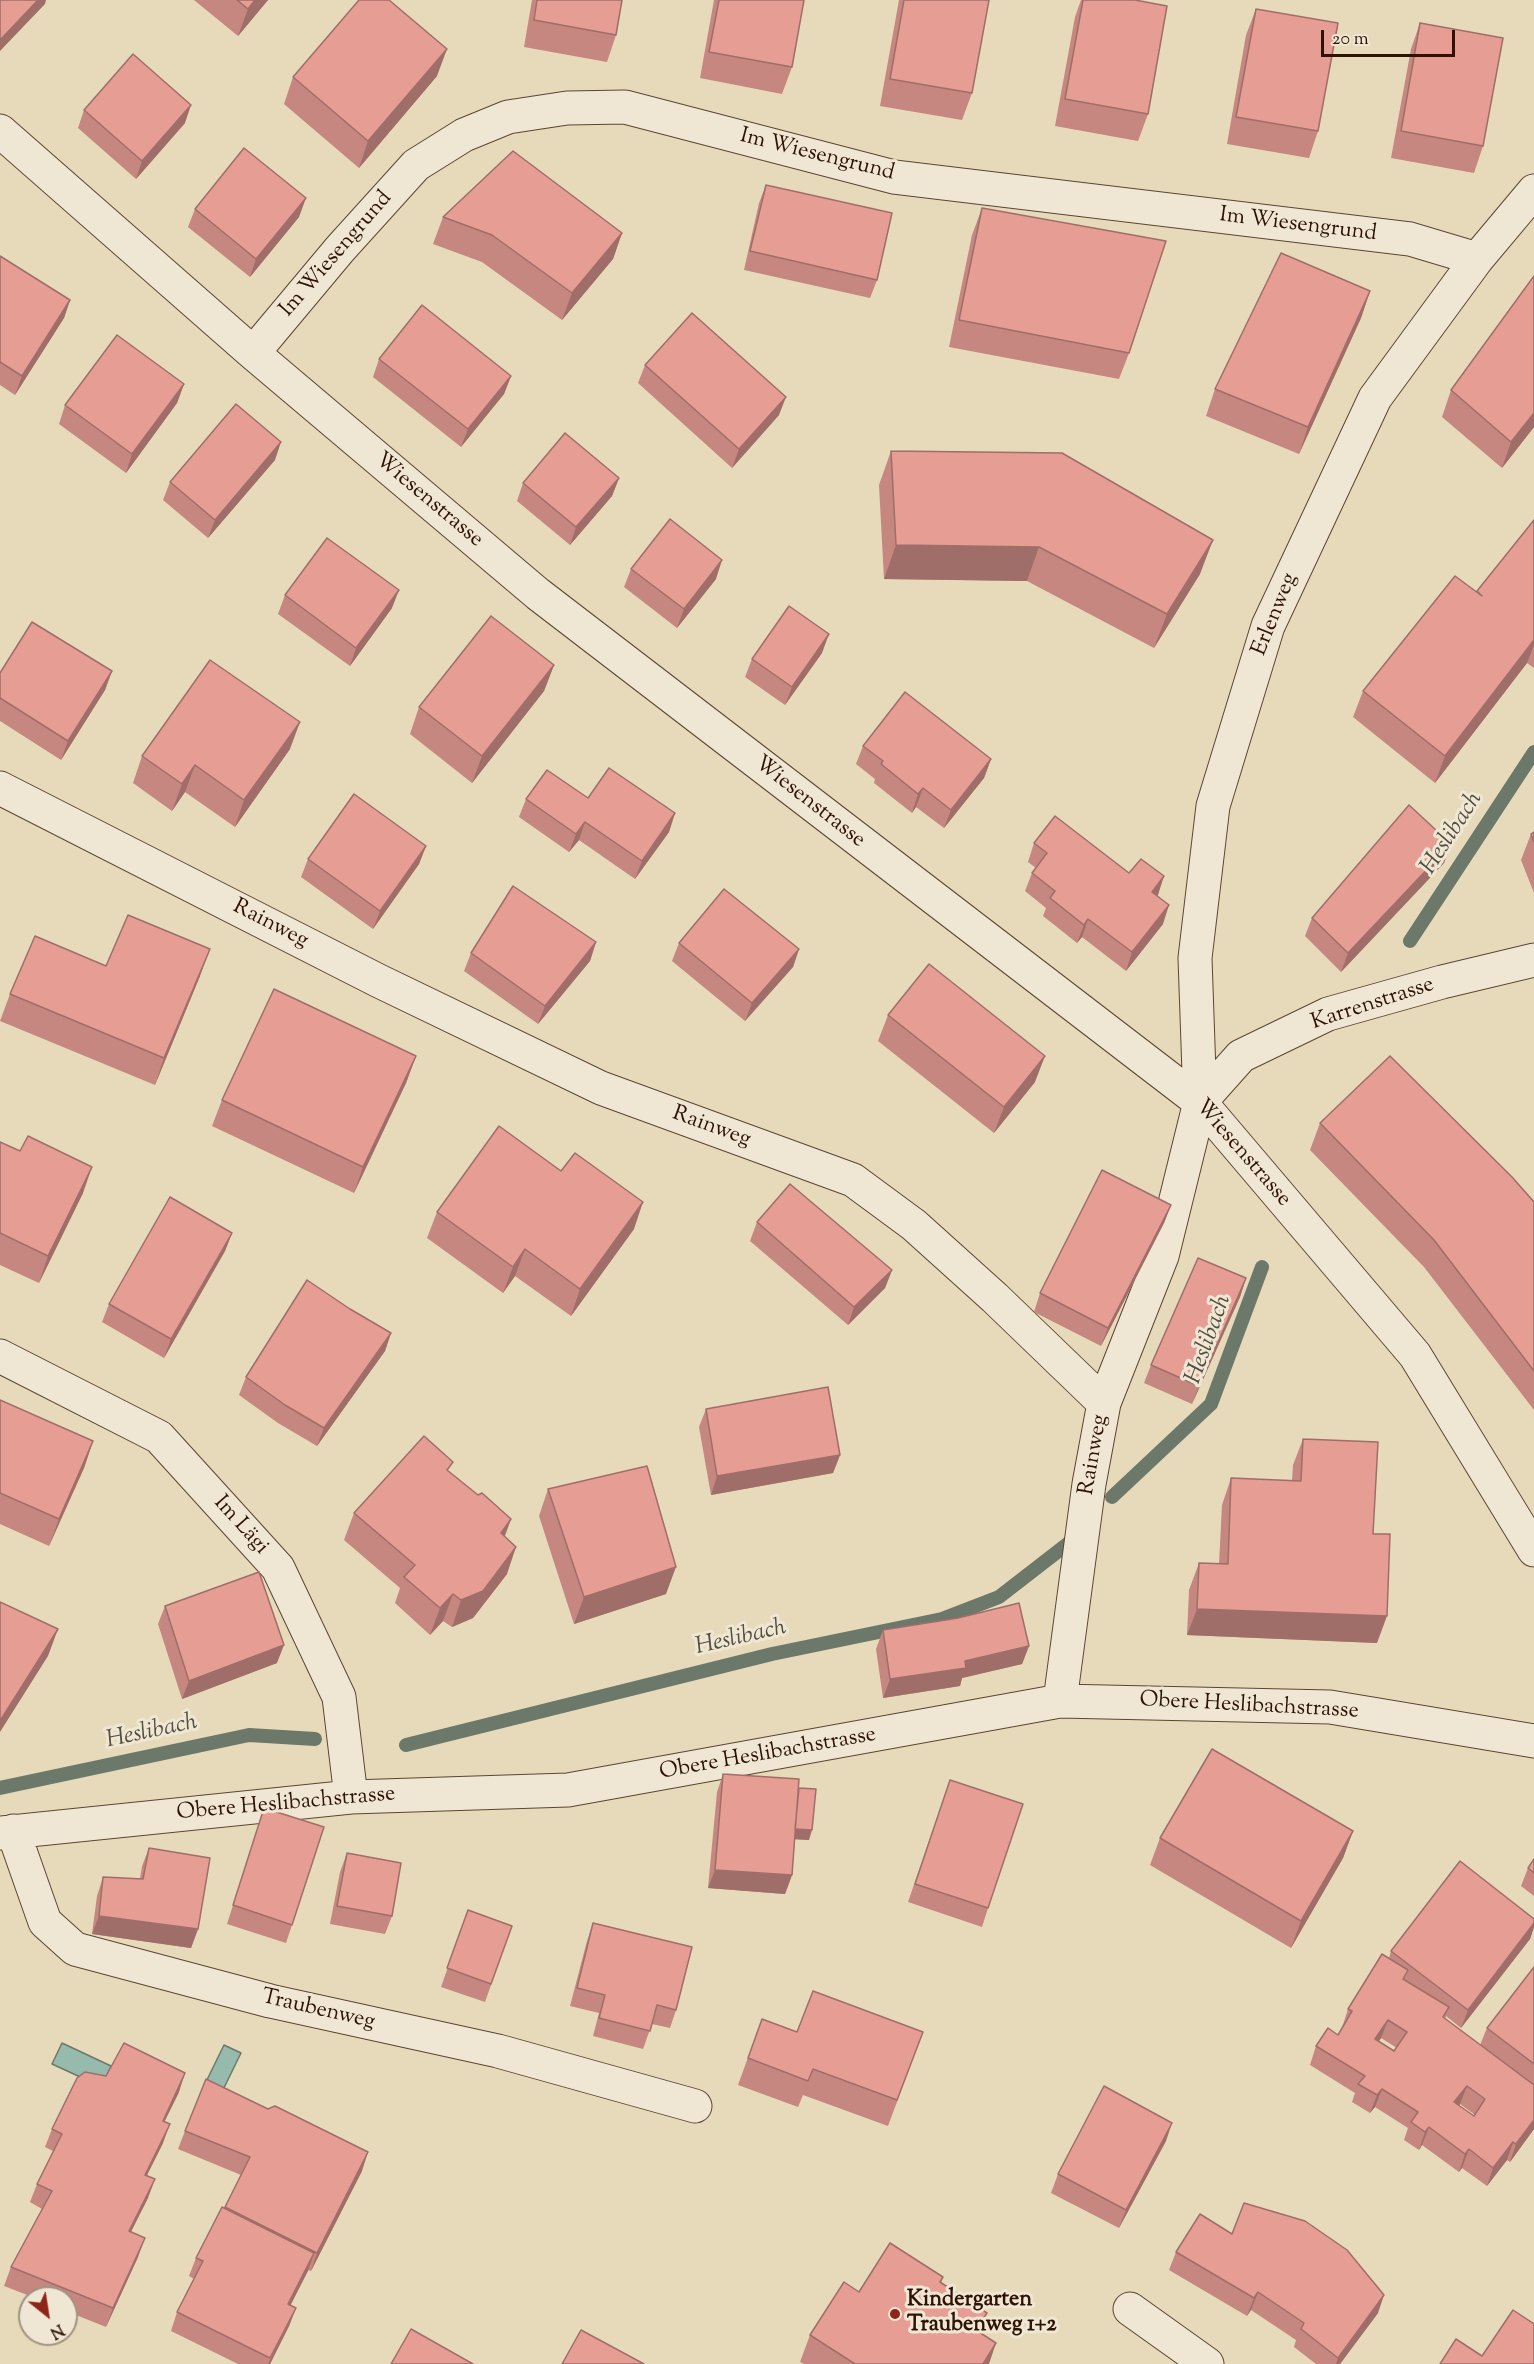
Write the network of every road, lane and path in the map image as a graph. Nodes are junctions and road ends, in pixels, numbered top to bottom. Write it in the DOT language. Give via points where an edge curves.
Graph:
graph roads {
  1 [pos="0,131"];
  2 [pos="1534,192"];
  3 [pos="1477,260"];
  4 [pos="253,353"];
  5 [pos="0,788"];
  6 [pos="1534,960"];
  7 [pos="1200,1102"];
  8 [pos="0,1356"];
  9 [pos="1104,1403"];
  10 [pos="1534,1550"];
  11 [pos="1060,1701"];
  12 [pos="1534,1741"];
  13 [pos="351,1797"];
  14 [pos="6,1832"];
  15 [pos="694,2106"];
  16 [pos="1130,2309"];
  17 [pos="1207,2364"];
  1 -- 4 [label="street, Wiesenstrasse"];
  2 -- 3 [label="street, Erlenweg"];
  3 -- 4 [label="street, Im Wiesengrund" via="1410,239 894,177 625,107 567,108 508,117 464,135 417,165"];
  3 -- 7 [label="street, Erlenweg" via="1375,398 1268,626 1213,806 1195,958"];
  4 -- 7 [label="street, Wiesenstrasse" via="538,594"];
  5 -- 9 [label="street, Rainweg" via="379,981 601,1088 853,1180 914,1226"];
  6 -- 7 [label="street, Karrenstrasse" via="1328,1014 1241,1056"];
  7 -- 9 [label="street" via="1162,1256"];
  7 -- 10 [label="street, Wiesenstrasse" via="1414,1355"];
  8 -- 13 [label="street, Im Lägi" via="159,1437 278,1568 339,1697"];
  9 -- 11 [label="street, Rainweg" via="1089,1484"];
  11 -- 12 [label="street, Obere Heslibachstrasse" via="1330,1707"];
  11 -- 13 [label="street, Obere Heslibachstrasse" via="576,1789"];
  13 -- 14 [label="street, Obere Heslibachstrasse"];
  14 -- 15 [label="street, Traubenweg" via="45,1922 75,1949 270,2001 498,2051"];
  16 -- 17 [label="street"];
}
